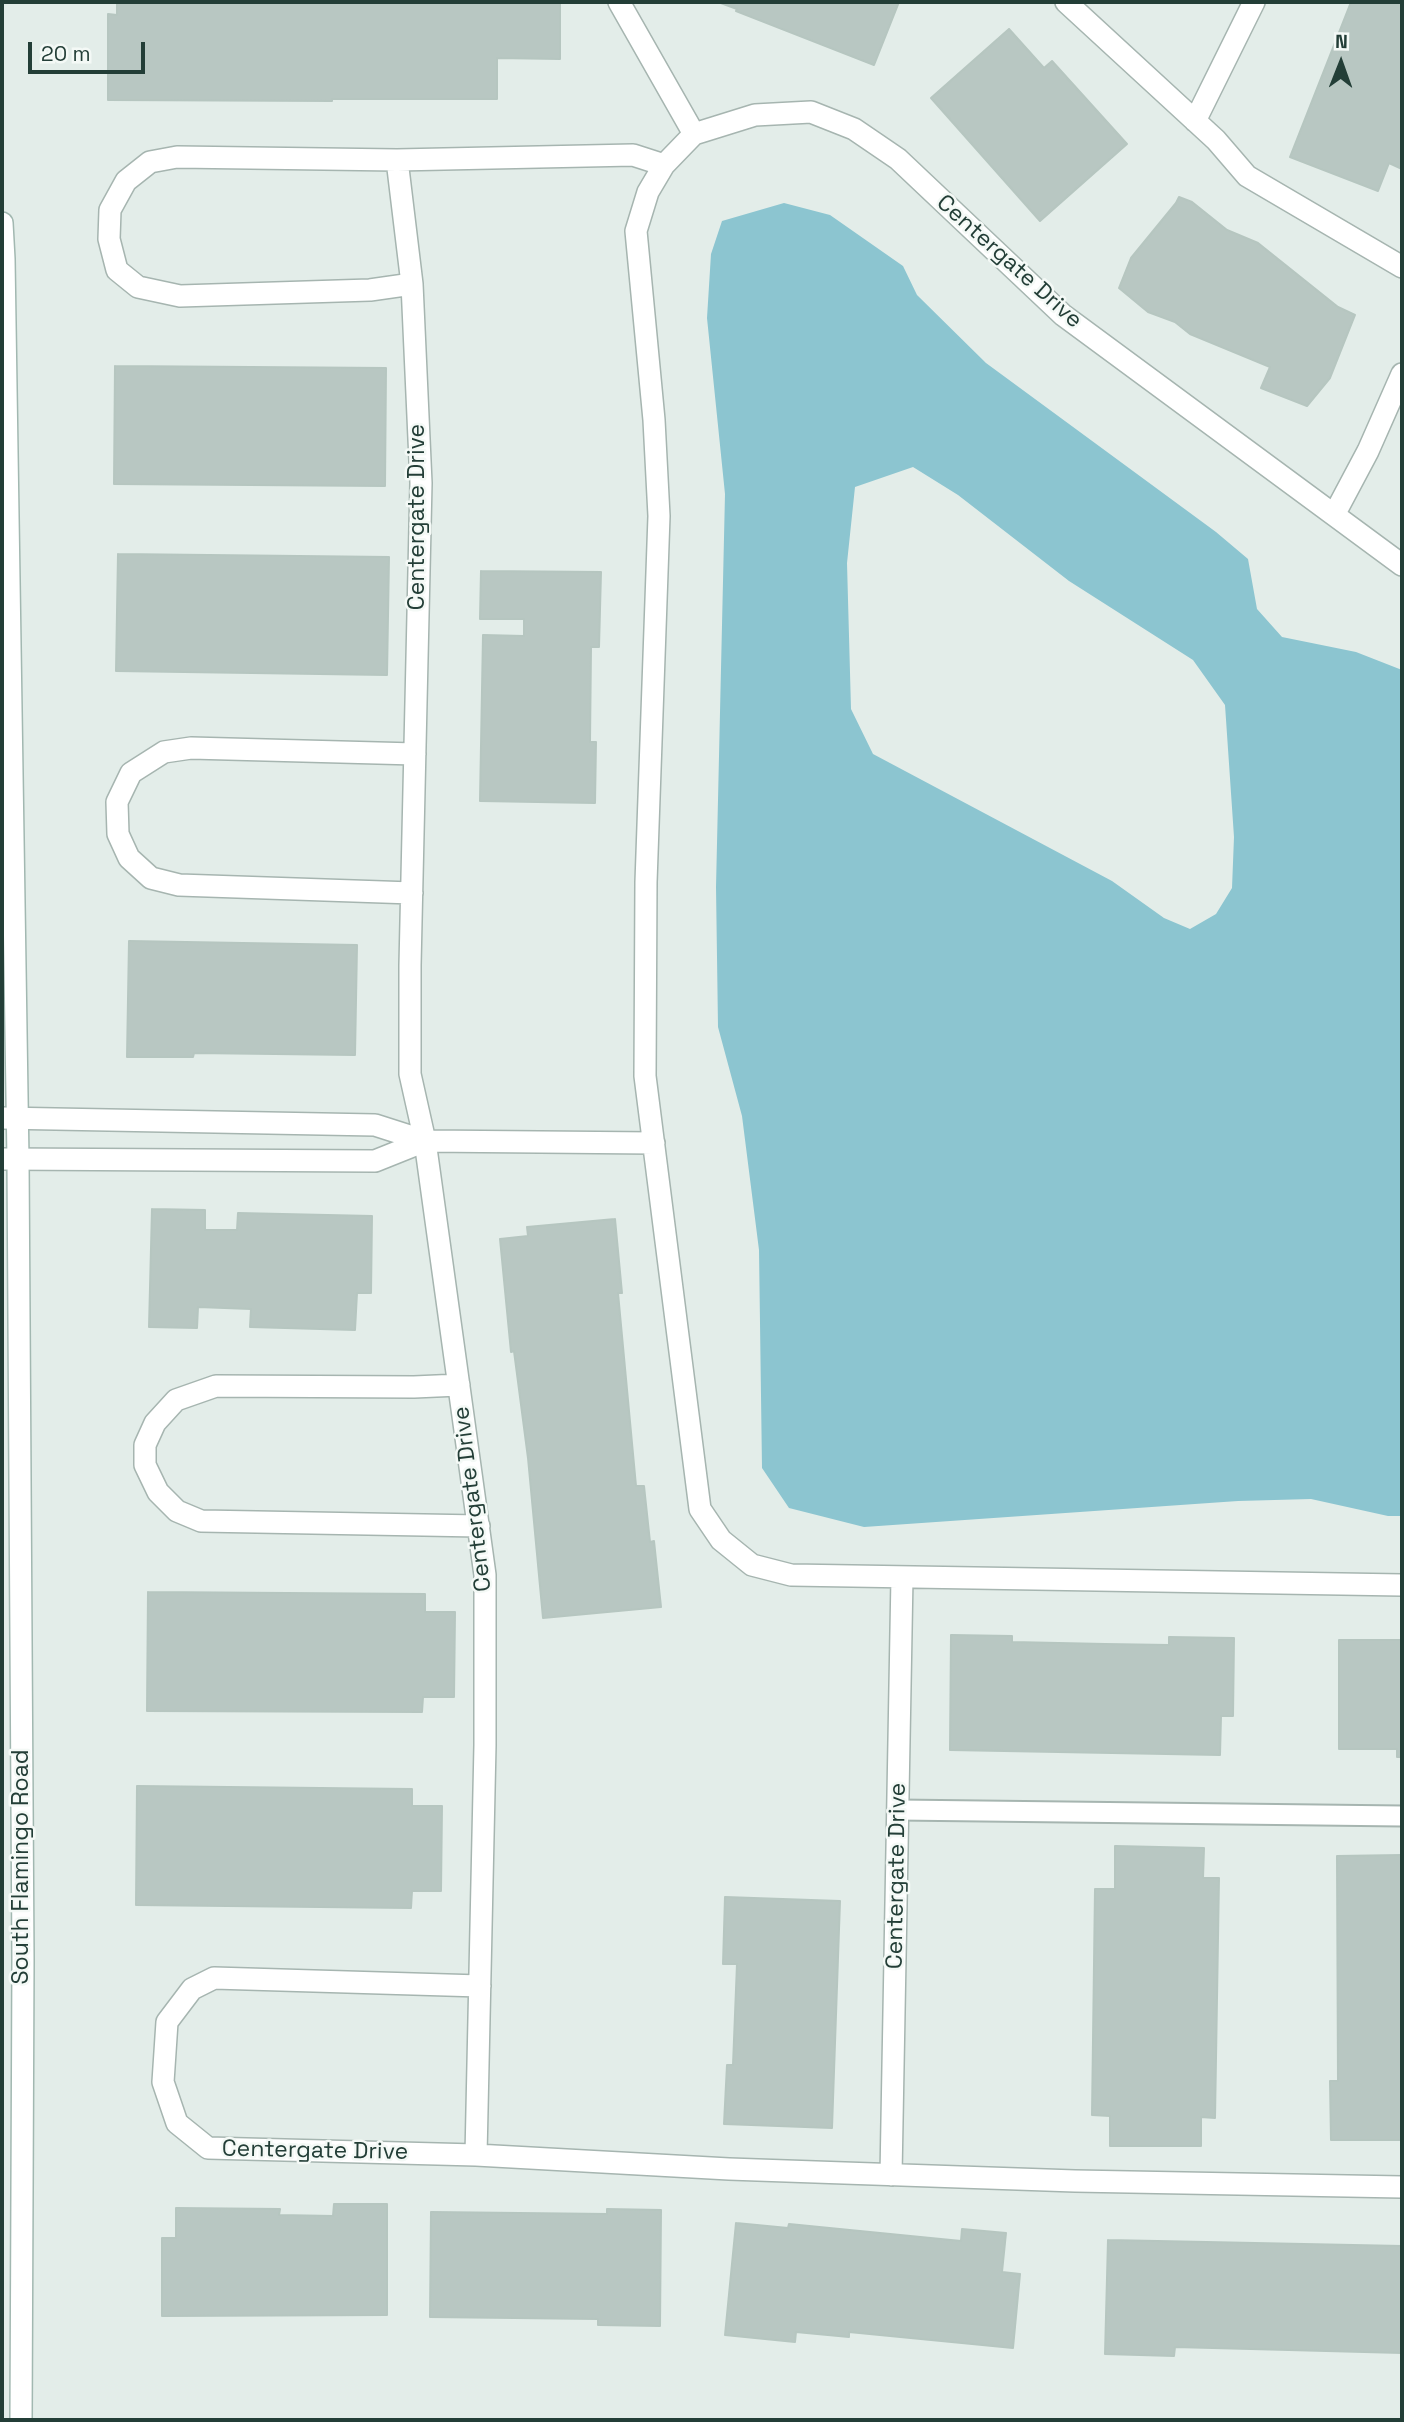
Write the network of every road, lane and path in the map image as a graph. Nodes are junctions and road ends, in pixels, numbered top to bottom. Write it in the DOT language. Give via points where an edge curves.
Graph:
graph roads {
  1 [pos="619,2"];
  2 [pos="1254,2"];
  3 [pos="1079,6"];
  4 [pos="1195,121"];
  5 [pos="694,134"];
  6 [pos="397,160"];
  7 [pos="664,165"];
  8 [pos="2,223"];
  9 [pos="1402,267"];
  10 [pos="412,284"];
  11 [pos="1402,374"];
  12 [pos="1334,515"];
  13 [pos="1402,565"];
  14 [pos="415,754"];
  15 [pos="412,893"];
  16 [pos="10,1118"];
  17 [pos="262,1123"];
  18 [pos="425,1141"];
  19 [pos="654,1143"];
  20 [pos="10,1159"];
  21 [pos="264,1159"];
  22 [pos="459,1385"];
  23 [pos="478,1526"];
  24 [pos="902,1577"];
  25 [pos="1402,1585"];
  26 [pos="898,1810"];
  27 [pos="1402,1816"];
  28 [pos="480,1986"];
  29 [pos="476,2155"];
  30 [pos="891,2175"];
  31 [pos="1402,2188"];
  32 [pos="21,2420"];
  1 -- 5 [label="street"];
  2 -- 4 [label="street"];
  3 -- 4 [label="street"];
  4 -- 9 [label="street" via="1247,176"];
  5 -- 7 [label="street, Centergate Drive"];
  5 -- 12 [label="street, Centergate Drive" via="755,115 811,112 854,129 898,159 1063,315"];
  6 -- 7 [label="street" via="633,155"];
  6 -- 10 [label="street, Centergate Drive"];
  6 -- 10 [label="street" via="177,157 150,162 126,181 110,210 109,239 117,270 138,288 180,296 370,290"];
  7 -- 19 [label="street, Centergate Drive" via="648,192 636,231 659,516 646,896 645,1076"];
  8 -- 16 [label="street, South Flamingo Road"];
  10 -- 14 [label="street, Centergate Drive" via="421,483"];
  11 -- 12 [label="street"];
  12 -- 13 [label="street, Centergate Drive"];
  14 -- 15 [label="street, Centergate Drive"];
  14 -- 15 [label="street" via="191,748 164,752 131,773 117,802 118,834 129,858 151,878 179,885"];
  15 -- 18 [label="street, Centergate Drive" via="410,1074"];
  16 -- 17 [label="street"];
  16 -- 20 [label="street, South Flamingo Road"];
  17 -- 18 [label="street" via="375,1125"];
  17 -- 21 [label="street"];
  18 -- 19 [label="street"];
  18 -- 21 [label="street" via="375,1161"];
  18 -- 22 [label="street, Centergate Drive"];
  19 -- 24 [label="street, Centergate Drive" via="700,1509 721,1540 752,1565 792,1575"];
  20 -- 21 [label="street"];
  20 -- 32 [label="street, South Flamingo Road" via="23,1960"];
  22 -- 23 [label="street, Centergate Drive"];
  22 -- 23 [label="street" via="216,1386 176,1401 155,1423 145,1445 145,1465 158,1492 177,1511 201,1521"];
  23 -- 28 [label="street, Centergate Drive" via="485,1575"];
  24 -- 25 [label="street, Centergate Drive"];
  24 -- 26 [label="street, Centergate Drive"];
  26 -- 27 [label="lane"];
  26 -- 30 [label="street, Centergate Drive"];
  28 -- 29 [label="street, Centergate Drive"];
  28 -- 29 [label="street, Centergate Drive" via="214,1978 192,1989 167,2022 163,2082 177,2123 208,2148"];
  29 -- 30 [label="street, Centergate Drive"];
  30 -- 31 [label="street, Centergate Drive"];
}
